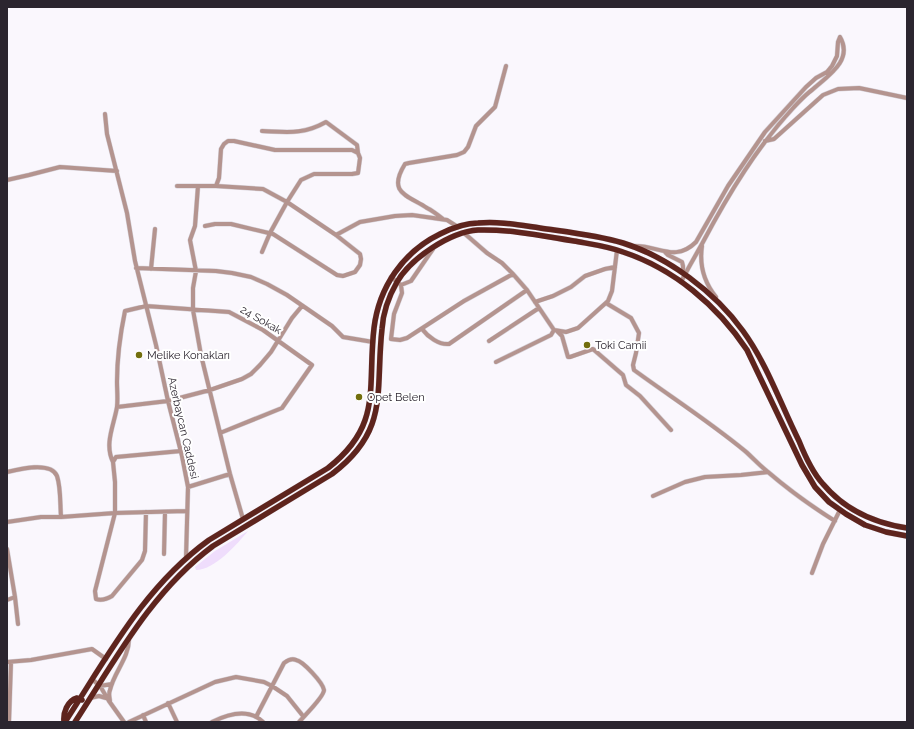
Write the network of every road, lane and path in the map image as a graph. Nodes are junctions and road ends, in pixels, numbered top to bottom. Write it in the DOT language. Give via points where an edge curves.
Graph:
graph roads {
  1 [pos="506,66"];
  2 [pos="907,98"];
  3 [pos="105,114"];
  4 [pos="262,130"];
  5 [pos="759,141"];
  6 [pos="765,141"];
  7 [pos="358,153"];
  8 [pos="117,170"];
  9 [pos="7,180"];
  10 [pos="177,186"];
  11 [pos="198,186"];
  12 [pos="216,186"];
  13 [pos="287,202"];
  14 [pos="443,219"];
  15 [pos="205,226"];
  16 [pos="458,227"];
  17 [pos="155,229"];
  18 [pos="270,233"];
  19 [pos="464,233"];
  20 [pos="336,235"];
  21 [pos="702,244"];
  22 [pos="436,245"];
  23 [pos="630,246"];
  24 [pos="616,250"];
  25 [pos="262,252"];
  26 [pos="665,252"];
  27 [pos="615,267"];
  28 [pos="136,268"];
  29 [pos="151,269"];
  30 [pos="196,270"];
  31 [pos="513,274"];
  32 [pos="684,274"];
  33 [pos="391,277"];
  34 [pos="681,282"];
  35 [pos="399,283"];
  36 [pos="527,290"];
  37 [pos="535,302"];
  38 [pos="716,302"];
  39 [pos="606,303"];
  40 [pos="146,306"];
  41 [pos="302,306"];
  42 [pos="539,308"];
  43 [pos="193,310"];
  44 [pos="422,329"];
  45 [pos="556,330"];
  46 [pos="278,339"];
  47 [pos="489,341"];
  48 [pos="373,342"];
  49 [pos="496,362"];
  50 [pos="210,390"];
  51 [pos="168,401"];
  52 [pos="117,406"];
  53 [pos="671,430"];
  54 [pos="220,433"];
  55 [pos="180,451"];
  56 [pos="113,462"];
  57 [pos="7,472"];
  58 [pos="768,472"];
  59 [pos="230,474"];
  60 [pos="188,487"];
  61 [pos="653,496"];
  62 [pos="840,510"];
  63 [pos="186,511"];
  64 [pos="146,512"];
  65 [pos="165,512"];
  66 [pos="115,513"];
  67 [pos="846,514"];
  68 [pos="61,517"];
  69 [pos="243,519"];
  70 [pos="835,520"];
  71 [pos="7,522"];
  72 [pos="907,528"];
  73 [pos="907,536"];
  74 [pos="7,548"];
  75 [pos="164,554"];
  76 [pos="186,558"];
  77 [pos="9,572"];
  78 [pos="812,573"];
  79 [pos="15,598"];
  80 [pos="7,600"];
  81 [pos="18,624"];
  82 [pos="129,638"];
  83 [pos="106,659"];
  84 [pos="9,662"];
  85 [pos="93,680"];
  86 [pos="112,684"];
  87 [pos="99,685"];
  88 [pos="272,686"];
  89 [pos="90,698"];
  90 [pos="106,698"];
  91 [pos="81,699"];
  92 [pos="110,702"];
  93 [pos="168,703"];
  94 [pos="87,704"];
  95 [pos="143,715"];
  96 [pos="303,716"];
  97 [pos="256,717"];
  98 [pos="9,722"];
  99 [pos="64,722"];
  100 [pos="75,722"];
  101 [pos="124,722"];
  102 [pos="129,722"];
  103 [pos="146,722"];
  104 [pos="176,722"];
  105 [pos="212,722"];
  106 [pos="263,722"];
  107 [pos="299,722"];
  1 -- 14 [label="street" via="495,108 476,126 464,152 405,164 402,169 398,185 401,192"];
  2 -- 6 [label="street" via="859,88 838,89 822,95 774,139"];
  3 -- 8 [label="street, Azerbaycan Caddesi" via="107,134"];
  4 -- 7 [label="street" via="296,132 313,129 326,122 357,145"];
  5 -- 6 [label="street"];
  5 -- 6 [label="street" via="800,92 832,66 840,37 843,49 838,67 807,94"];
  5 -- 26 [label="street" via="721,198 696,242 681,252"];
  6 -- 21 [label="street" via="734,186"];
  7 -- 12 [label="street" via="352,150 275,150 228,141 221,149"];
  7 -- 13 [label="street" via="358,173 306,176"];
  8 -- 9 [label="street" via="60,167"];
  8 -- 28 [label="street, Azerbaycan Caddesi"];
  10 -- 11 [label="street"];
  11 -- 12 [label="street"];
  11 -- 30 [label="street" via="195,226 190,240"];
  12 -- 13 [label="street" via="263,189"];
  13 -- 18 [label="street"];
  13 -- 20 [label="street"];
  14 -- 16 [label="street"];
  14 -- 20 [label="street" via="412,215 381,217 360,222"];
  15 -- 18 [label="street" via="231,224"];
  16 -- 23 [label="highway" via="476,223 514,224 595,236"];
  16 -- 33 [label="highway" via="417,248"];
  17 -- 29 [label="street"];
  18 -- 20 [label="street" via="337,275 355,272 360,266 360,254"];
  18 -- 25 [label="street"];
  19 -- 22 [label="highway"];
  19 -- 24 [label="highway" via="477,230 514,232"];
  19 -- 31 [label="street"];
  21 -- 32 [label="street"];
  21 -- 38 [label="street" via="703,274 716,297"];
  22 -- 35 [label="highway" via="408,267"];
  22 -- 35 [label="street" via="411,281"];
  23 -- 26 [label="street" via="644,245"];
  23 -- 32 [label="highway" via="664,261"];
  24 -- 27 [label="street"];
  24 -- 34 [label="highway" via="660,268"];
  26 -- 32 [label="street" via="682,262"];
  27 -- 37 [label="street" via="585,276 572,287"];
  27 -- 39 [label="street" via="612,291"];
  28 -- 29 [label="street"];
  28 -- 40 [label="street, Azerbaycan Caddesi"];
  29 -- 30 [label="street"];
  30 -- 41 [label="street" via="251,277 287,295"];
  30 -- 43 [label="street"];
  31 -- 36 [label="street"];
  31 -- 44 [label="street" via="464,301"];
  32 -- 34 [label="street"];
  32 -- 38 [label="highway"];
  33 -- 35 [label="street"];
  33 -- 48 [label="highway" via="378,310"];
  34 -- 62 [label="highway" via="716,312 736,335 757,369 815,487"];
  35 -- 44 [label="street" via="402,293 394,314 391,339 407,338"];
  35 -- 82 [label="highway" via="390,295 382,328 375,417 367,437 356,452 332,474 239,530 195,560 159,597"];
  36 -- 37 [label="street"];
  36 -- 44 [label="street" via="449,344 430,337"];
  37 -- 42 [label="street"];
  38 -- 72 [label="highway" via="743,330 753,346 808,461 821,482 834,496 868,518"];
  39 -- 45 [label="street" via="578,328 566,332"];
  39 -- 58 [label="street" via="631,318 639,333 634,370 702,418"];
  40 -- 43 [label="street, 24 Sokak"];
  40 -- 51 [label="street, Azerbaycan Caddesi"];
  40 -- 52 [label="street, 24 Sokak" via="125,311 120,334"];
  41 -- 46 [label="street"];
  41 -- 48 [label="street" via="332,326 343,337"];
  42 -- 45 [label="street"];
  42 -- 47 [label="street"];
  43 -- 46 [label="street, 24 Sokak" via="228,312"];
  43 -- 50 [label="street"];
  45 -- 49 [label="street" via="551,335"];
  45 -- 53 [label="street" via="562,336 568,357 593,349 623,375 626,385 640,396"];
  46 -- 50 [label="street" via="271,352 251,374 242,380"];
  46 -- 54 [label="street, 24 Sokak" via="312,365 282,408"];
  48 -- 69 [label="highway" via="367,414 360,433 350,447 328,468"];
  50 -- 51 [label="street"];
  50 -- 54 [label="street"];
  51 -- 52 [label="street"];
  51 -- 55 [label="street, Azerbaycan Caddesi"];
  52 -- 56 [label="street" via="109,446"];
  54 -- 59 [label="street"];
  55 -- 56 [label="street" via="116,457"];
  55 -- 60 [label="street, Azerbaycan Caddesi"];
  56 -- 66 [label="street"];
  57 -- 68 [label="street" via="26,468 46,468 52,471 58,483"];
  58 -- 61 [label="street" via="705,477 685,482"];
  58 -- 70 [label="street" via="813,507"];
  59 -- 60 [label="street"];
  59 -- 69 [label="street"];
  60 -- 63 [label="street, Azerbaycan Caddesi"];
  62 -- 67 [label="highway"];
  62 -- 70 [label="street"];
  63 -- 65 [label="street"];
  63 -- 76 [label="street, Azerbaycan Caddesi"];
  64 -- 65 [label="street"];
  64 -- 66 [label="street"];
  64 -- 66 [label="street" via="145,551 142,560 112,596 99,600 95,591"];
  65 -- 75 [label="street"];
  66 -- 68 [label="street"];
  67 -- 70 [label="street"];
  67 -- 73 [label="highway" via="865,525"];
  68 -- 71 [label="street"];
  69 -- 76 [label="highway"];
  70 -- 78 [label="street"];
  74 -- 77 [label="street"];
  76 -- 83 [label="highway" via="143,604"];
  77 -- 79 [label="street"];
  79 -- 80 [label="street"];
  79 -- 81 [label="street"];
  82 -- 86 [label="street" via="128,648"];
  82 -- 87 [label="highway"];
  83 -- 84 [label="street" via="92,649"];
  83 -- 85 [label="highway"];
  84 -- 98 [label="street"];
  85 -- 87 [label="street"];
  85 -- 91 [label="highway"];
  86 -- 87 [label="street"];
  86 -- 92 [label="street"];
  87 -- 89 [label="highway"];
  87 -- 90 [label="street"];
  88 -- 93 [label="street" via="244,678 225,679"];
  88 -- 96 [label="street" via="287,696"];
  88 -- 96 [label="street" via="283,665 291,659 298,660 312,672 324,691 320,699"];
  88 -- 97 [label="street"];
  89 -- 90 [label="street"];
  89 -- 94 [label="highway"];
  90 -- 92 [label="street"];
  91 -- 94 [label="highway"];
  91 -- 99 [label="highway" via="75,698 71,701 64,713"];
  92 -- 101 [label="street"];
  93 -- 95 [label="street"];
  93 -- 104 [label="street"];
  94 -- 100 [label="highway"];
  95 -- 102 [label="street"];
  95 -- 103 [label="street"];
  96 -- 107 [label="street"];
  97 -- 105 [label="street" via="242,713"];
  97 -- 106 [label="street"];
}
